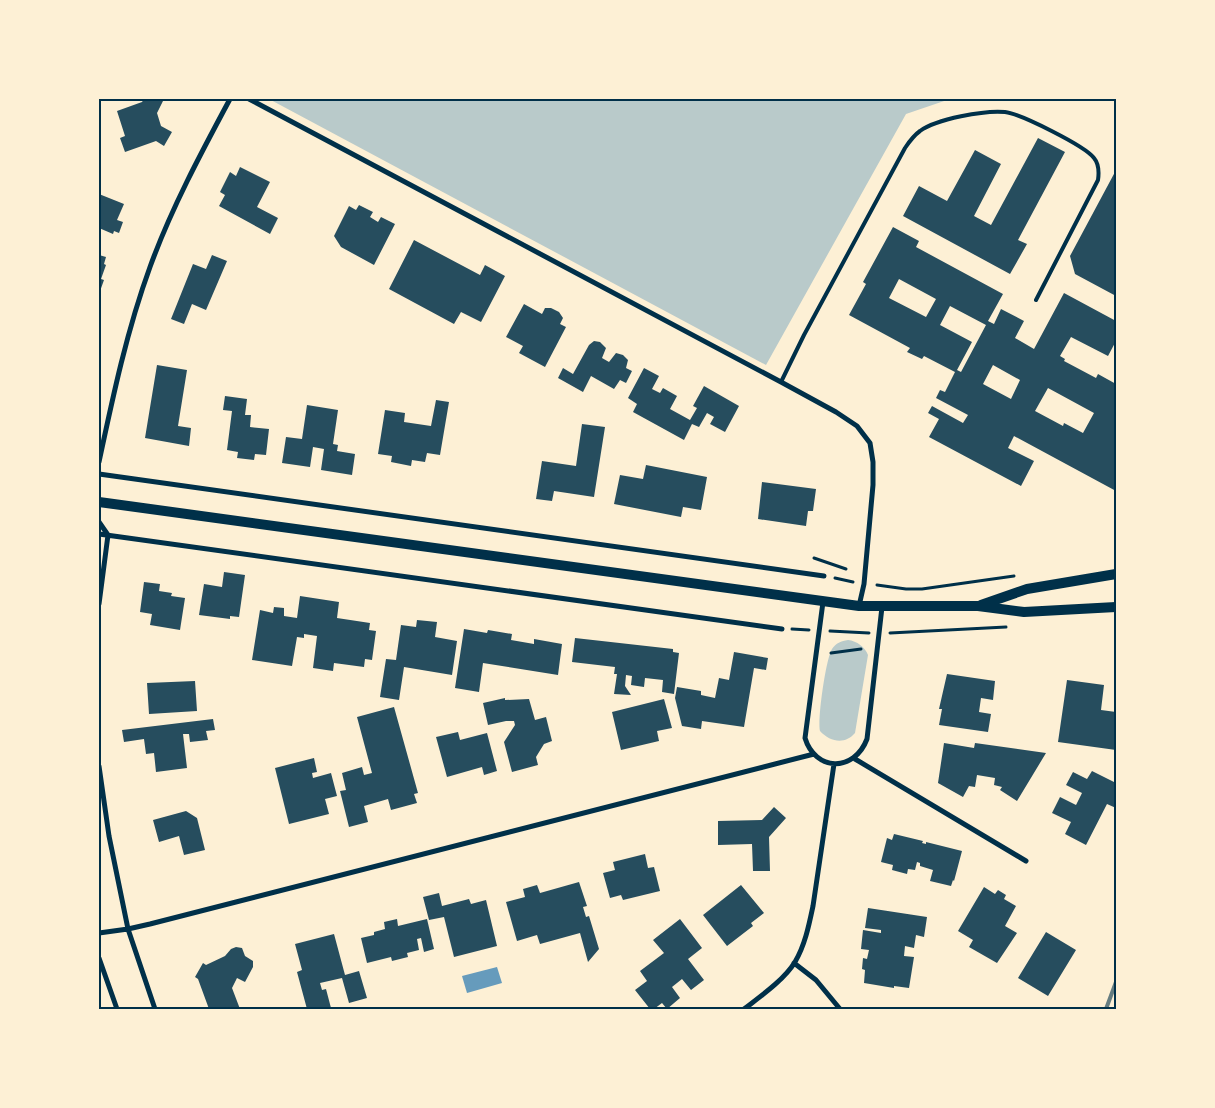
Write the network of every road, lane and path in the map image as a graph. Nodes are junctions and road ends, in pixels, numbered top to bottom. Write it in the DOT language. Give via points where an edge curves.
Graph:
graph roads {
  1 [pos="230,99"];
  2 [pos="249,99"];
  3 [pos="1036,300"];
  4 [pos="781,382"];
  5 [pos="99,462"];
  6 [pos="99,474"];
  7 [pos="99,502"];
  8 [pos="99,522"];
  9 [pos="99,534"];
  10 [pos="108,535"];
  11 [pos="1116,574"];
  12 [pos="1019,575"];
  13 [pos="824,576"];
  14 [pos="906,589"];
  15 [pos="822,602"];
  16 [pos="99,604"];
  17 [pos="859,606"];
  18 [pos="978,606"];
  19 [pos="882,607"];
  20 [pos="1116,607"];
  21 [pos="782,630"];
  22 [pos="861,649"];
  23 [pos="831,653"];
  24 [pos="814,754"];
  25 [pos="855,758"];
  26 [pos="834,764"];
  27 [pos="99,766"];
  28 [pos="1026,861"];
  29 [pos="128,930"];
  30 [pos="99,933"];
  31 [pos="99,958"];
  32 [pos="794,963"];
  33 [pos="118,1009"];
  34 [pos="155,1009"];
  35 [pos="744,1009"];
  36 [pos="840,1009"];
  1 -- 5 [label="street" via="191,173 150,267 120,366"];
  2 -- 4 [label="street"];
  3 -- 4 [label="lane" via="1098,180 1094,158 1024,117 1005,112 977,113 930,126 916,134 905,148"];
  4 -- 17 [label="street" via="857,426 870,443 873,485"];
  6 -- 13 [label="street"];
  7 -- 15 [label="main road"];
  8 -- 10 [label="street"];
  9 -- 10 [label="street"];
  10 -- 16 [label="street"];
  10 -- 21 [label="street"];
  11 -- 18 [label="main road" via="1027,589"];
  12 -- 14 [label="path"];
  15 -- 17 [label="main road"];
  15 -- 24 [label="street" via="805,730 808,746"];
  17 -- 19 [label="main road"];
  18 -- 19 [label="main road"];
  18 -- 20 [label="main road" via="1024,612"];
  19 -- 25 [label="street" via="866,739 863,750"];
  22 -- 23 [label="path"];
  24 -- 26 [label="street"];
  24 -- 29 [label="street"];
  25 -- 26 [label="street"];
  25 -- 28 [label="street"];
  26 -- 32 [label="street" via="813,906"];
  27 -- 29 [label="street" via="108,836"];
  29 -- 30 [label="street"];
  29 -- 34 [label="street"];
  31 -- 33 [label="street"];
  32 -- 35 [label="street" via="770,989"];
  32 -- 36 [label="street" via="816,980"];
}
